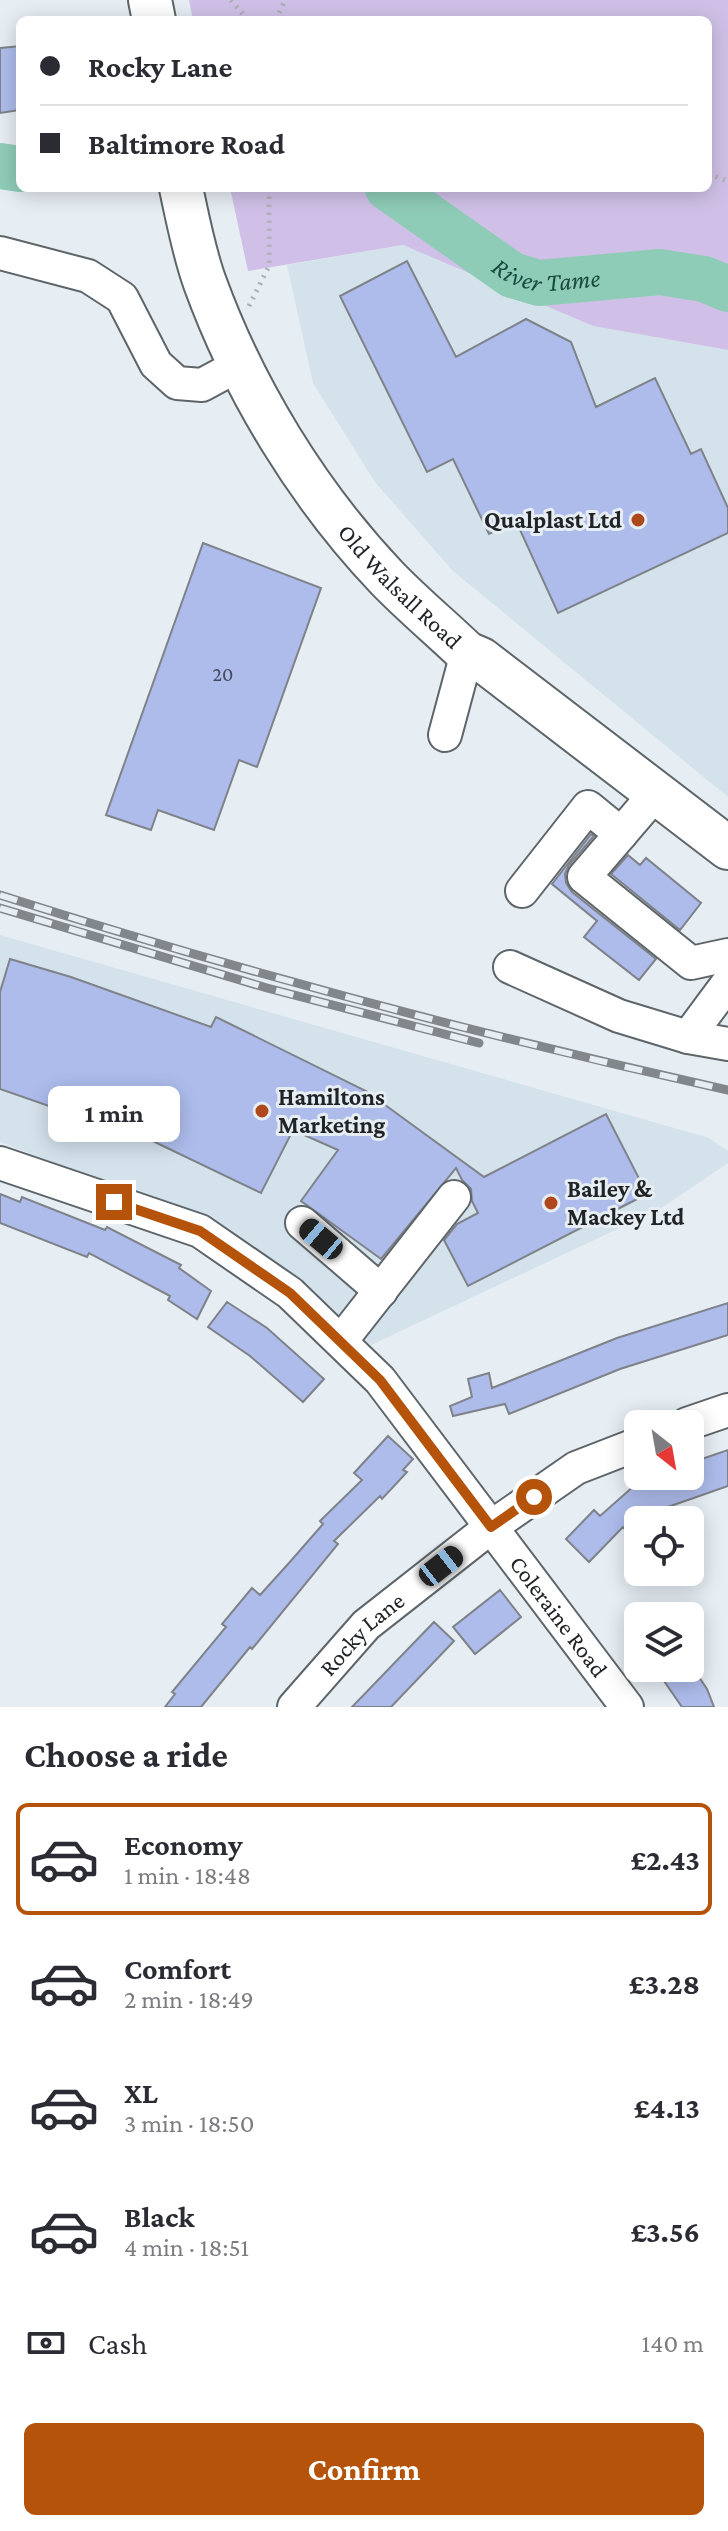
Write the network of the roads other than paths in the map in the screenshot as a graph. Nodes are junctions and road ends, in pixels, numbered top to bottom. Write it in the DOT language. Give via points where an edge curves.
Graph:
graph roads {
  1 [pos="182,192"];
  2 [pos="0,253"];
  3 [pos="239,365"];
  4 [pos="467,653"];
  5 [pos="445,735"];
  6 [pos="656,793"];
  7 [pos="621,834"];
  8 [pos="728,848"];
  9 [pos="522,891"];
  10 [pos="728,955"];
  11 [pos="510,967"];
  12 [pos="728,983"];
  13 [pos="688,1037"];
  14 [pos="728,1044"];
  15 [pos="0,1163"];
  16 [pos="454,1197"];
  17 [pos="302,1223"];
  18 [pos="381,1291"];
  19 [pos="341,1341"];
  20 [pos="728,1410"];
  21 [pos="704,1418"];
  22 [pos="624,1449"];
  23 [pos="491,1527"];
  24 [pos="294,1707"];
  25 [pos="627,1707"];
  1 -- 3 [label="main road, Old Walsall Road" via="204,280"];
  2 -- 3 [label="street" via="88,276 122,298 156,364 177,383 202,385"];
  3 -- 4 [label="main road, Old Walsall Road" via="327,506 387,578"];
  4 -- 5 [label="street"];
  4 -- 6 [label="main road, Old Walsall Road"];
  6 -- 7 [label="street"];
  6 -- 8 [label="main road, Old Walsall Road"];
  7 -- 9 [label="street" via="588,807"];
  7 -- 10 [label="street" via="584,877 691,963"];
  11 -- 13 [label="street" via="619,1016"];
  12 -- 13 [label="street"];
  13 -- 14 [label="street"];
  15 -- 19 [label="street, Coleraine Road" via="200,1231 290,1293"];
  16 -- 18 [label="street"];
  17 -- 18 [label="street"];
  18 -- 19 [label="street"];
  19 -- 23 [label="street, Coleraine Road" via="380,1380"];
  20 -- 21 [label="street"];
  22 -- 23 [label="street, Rocky Lane" via="576,1468"];
  23 -- 24 [label="street, Rocky Lane" via="366,1625"];
  23 -- 25 [label="street, Coleraine Road"];
}
